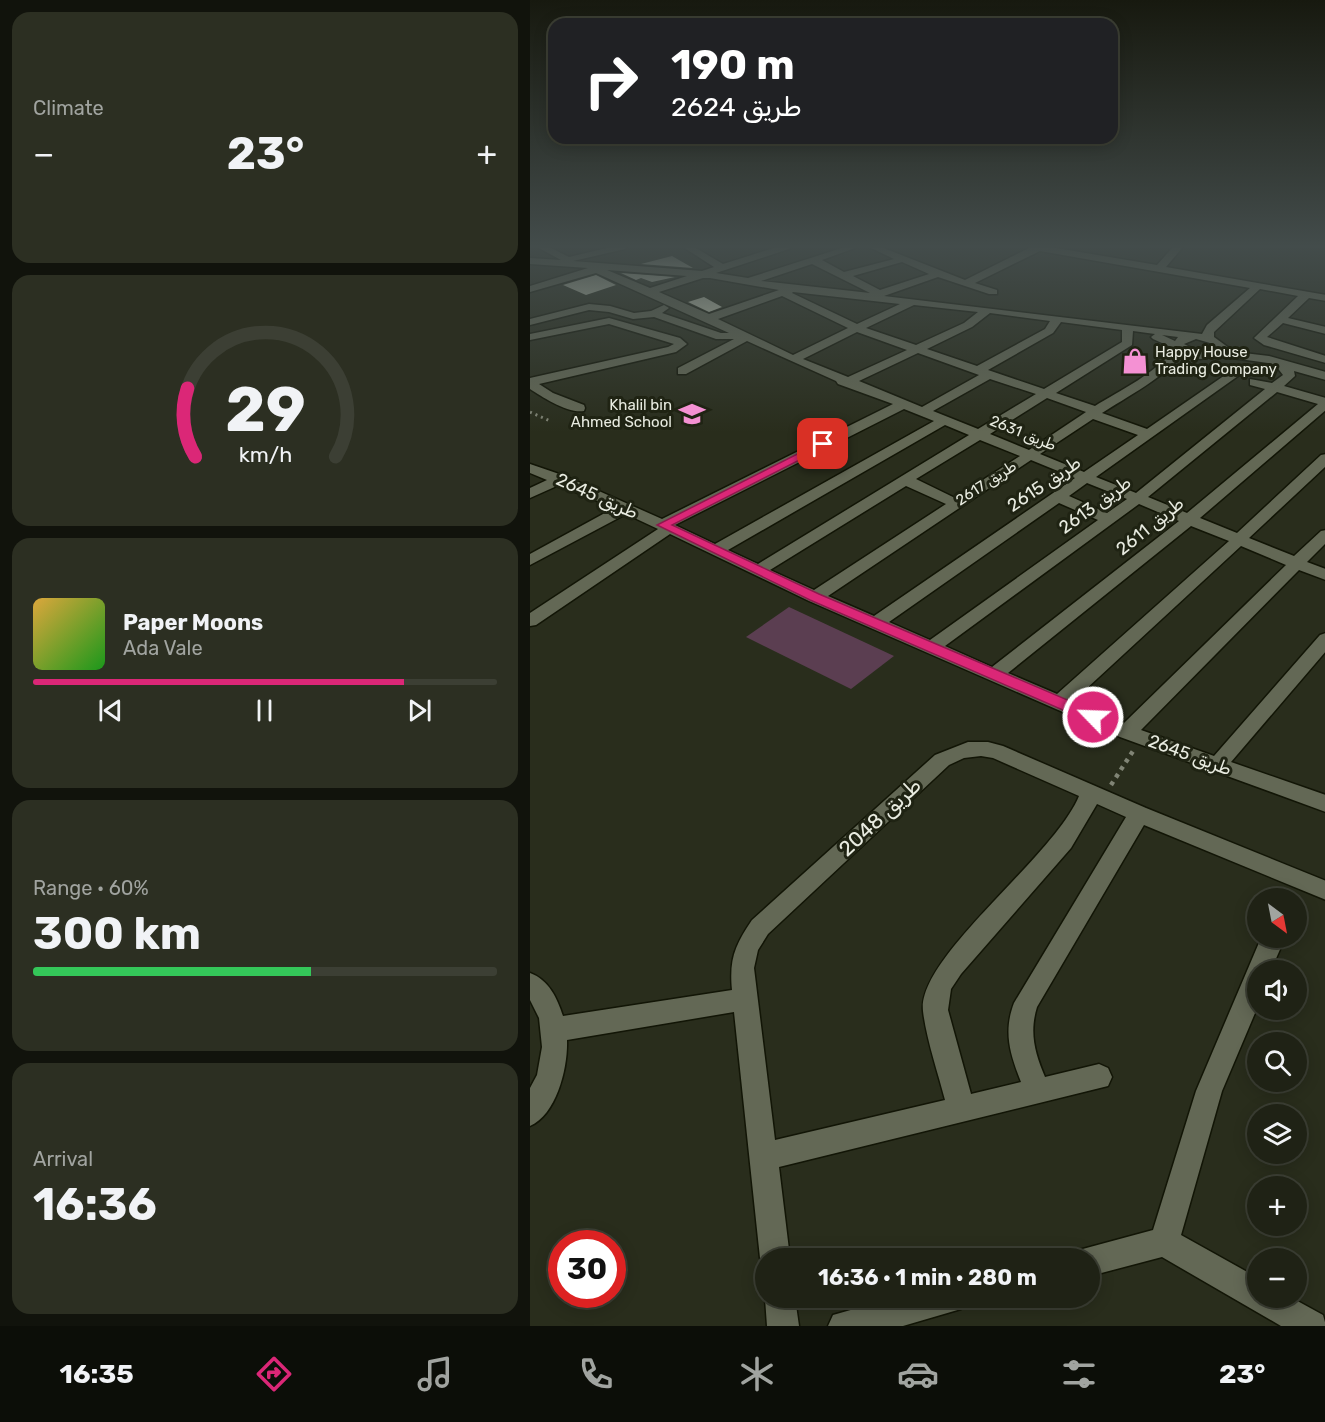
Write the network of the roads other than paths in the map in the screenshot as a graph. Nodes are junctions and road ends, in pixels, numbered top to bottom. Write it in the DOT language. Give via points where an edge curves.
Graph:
graph roads {
  1 [pos="585,309"];
  2 [pos="609,309"];
  3 [pos="662,309"];
  4 [pos="690,309"];
  5 [pos="736,309"];
  6 [pos="821,309"];
  7 [pos="898,309"];
  8 [pos="969,309"];
  9 [pos="1232,309"];
  10 [pos="1292,309"];
  11 [pos="985,312"];
  12 [pos="657,315"];
  13 [pos="709,318"];
  14 [pos="1281,319"];
  15 [pos="530,322"];
  16 [pos="1055,322"];
  17 [pos="634,327"];
  18 [pos="858,329"];
  19 [pos="1325,331"];
  20 [pos="1127,332"];
  21 [pos="530,337"];
  22 [pos="748,337"];
  23 [pos="1210,345"];
  24 [pos="1180,347"];
  25 [pos="1281,347"];
  26 [pos="917,349"];
  27 [pos="1265,353"];
  28 [pos="793,358"];
  29 [pos="1325,360"];
  30 [pos="1280,363"];
  31 [pos="1325,369"];
  32 [pos="1159,370"];
  33 [pos="682,371"];
  34 [pos="985,372"];
  35 [pos="1232,376"];
  36 [pos="1289,376"];
  37 [pos="1325,376"];
  38 [pos="850,381"];
  39 [pos="1254,382"];
  40 [pos="530,383"];
  41 [pos="1275,387"];
  42 [pos="1325,388"];
  43 [pos="1047,393"];
  44 [pos="1325,403"];
  45 [pos="903,404"];
  46 [pos="579,408"];
  47 [pos="923,411"];
  48 [pos="1093,413"];
  49 [pos="945,420"];
  50 [pos="982,434"];
  51 [pos="1148,434"];
  52 [pos="909,440"];
  53 [pos="1031,454"];
  54 [pos="945,456"];
  55 [pos="1325,458"];
  56 [pos="530,468"];
  57 [pos="1088,478"];
  58 [pos="560,479"];
  59 [pos="906,480"];
  60 [pos="530,494"];
  61 [pos="1059,497"];
  62 [pos="1138,498"];
  63 [pos="955,503"];
  64 [pos="626,508"];
  65 [pos="1108,519"];
  66 [pos="1190,519"];
  67 [pos="666,526"];
  68 [pos="1325,534"];
  69 [pos="1240,539"];
  70 [pos="716,550"];
  71 [pos="530,560"];
  72 [pos="1298,563"];
  73 [pos="759,570"];
  74 [pos="1325,575"];
  75 [pos="815,597"];
  76 [pos="530,621"];
  77 [pos="876,623"];
  78 [pos="1325,639"];
  79 [pos="932,647"];
  80 [pos="995,675"];
  81 [pos="1060,702"];
  82 [pos="1134,734"];
  83 [pos="1217,765"];
  84 [pos="1097,796"];
  85 [pos="1325,804"];
  86 [pos="1139,814"];
  87 [pos="1325,891"];
  88 [pos="530,984"];
  89 [pos="746,999"];
  90 [pos="1247,1001"];
  91 [pos="554,1030"];
  92 [pos="1099,1077"];
  93 [pos="1038,1091"];
  94 [pos="961,1109"];
  95 [pos="530,1112"];
  96 [pos="764,1157"];
  97 [pos="1164,1242"];
  98 [pos="774,1248"];
  99 [pos="1100,1258"];
  100 [pos="1247,1289"];
  101 [pos="781,1308"];
  102 [pos="926,1308"];
  103 [pos="1280,1308"];
  104 [pos="899,1319"];
  105 [pos="783,1326"];
  106 [pos="844,1326"];
  107 [pos="1312,1326"];
  1 -- 15 [label="street"];
  2 -- 12 [label="street" via="633,316"];
  3 -- 12 [label="street" via="656,311"];
  4 -- 13 [label="street, طريق 2631"];
  5 -- 13 [label="street"];
  6 -- 18 [label="street"];
  7 -- 18 [label="street"];
  8 -- 11 [label="street"];
  8 -- 23 [label="street"];
  9 -- 23 [label="street" via="1211,327"];
  10 -- 14 [label="street"];
  11 -- 16 [label="street"];
  11 -- 26 [label="street" via="968,326"];
  12 -- 17 [label="street"];
  12 -- 22 [label="street" via="720,337"];
  13 -- 22 [label="street, طريق 2631"];
  14 -- 19 [label="street"];
  14 -- 25 [label="street" via="1260,338"];
  16 -- 20 [label="street"];
  16 -- 34 [label="street" via="1049,331"];
  17 -- 21 [label="street" via="606,321"];
  17 -- 40 [label="street" via="678,341 680,346"];
  18 -- 26 [label="street"];
  18 -- 28 [label="street"];
  20 -- 24 [label="street" via="1156,336"];
  20 -- 43 [label="street" via="1128,343"];
  22 -- 28 [label="street, طريق 2631"];
  22 -- 33 [label="street"];
  22 -- 38 [label="street" via="771,357 821,376"];
  23 -- 24 [label="street" via="1189,353"];
  23 -- 24 [label="street, طريق 2617" via="1181,340"];
  23 -- 27 [label="street"];
  23 -- 30 [label="street"];
  23 -- 32 [label="street, طريق 2617"];
  24 -- 32 [label="street, طريق 2617"];
  25 -- 27 [label="street"];
  25 -- 29 [label="street"];
  26 -- 34 [label="street"];
  26 -- 38 [label="street"];
  27 -- 31 [label="street"];
  28 -- 38 [label="street, طريق 2631"];
  30 -- 36 [label="street"];
  30 -- 37 [label="street"];
  32 -- 48 [label="street, طريق 2617"];
  34 -- 43 [label="street"];
  34 -- 47 [label="street"];
  35 -- 51 [label="street, طريق 2615"];
  36 -- 41 [label="street, طريق 2613"];
  36 -- 42 [label="street"];
  38 -- 45 [label="street, طريق 2631"];
  39 -- 41 [label="street"];
  40 -- 46 [label="street"];
  41 -- 44 [label="street"];
  41 -- 62 [label="street, طريق 2613"];
  43 -- 48 [label="street"];
  43 -- 50 [label="street"];
  44 -- 66 [label="street, طريق 2611"];
  45 -- 47 [label="street, طريق 2631"];
  45 -- 67 [label="street"];
  47 -- 49 [label="street, طريق 2631"];
  48 -- 51 [label="street"];
  48 -- 53 [label="street, طريق 2617"];
  49 -- 50 [label="street, طريق 2631"];
  49 -- 52 [label="street"];
  50 -- 53 [label="street, طريق 2631"];
  50 -- 54 [label="street"];
  51 -- 57 [label="street, طريق 2615"];
  52 -- 54 [label="street"];
  52 -- 70 [label="street"];
  53 -- 57 [label="street, طريق 2631"];
  53 -- 63 [label="street, طريق 2617"];
  54 -- 59 [label="street"];
  55 -- 69 [label="street"];
  56 -- 58 [label="street, طريق 2645"];
  57 -- 61 [label="street, طريق 2615"];
  57 -- 62 [label="street, طريق 2631"];
  58 -- 60 [label="street"];
  58 -- 64 [label="street, طريق 2645"];
  59 -- 63 [label="street"];
  59 -- 73 [label="street"];
  61 -- 65 [label="street"];
  61 -- 77 [label="street, طريق 2615"];
  62 -- 65 [label="street, طريق 2613"];
  62 -- 66 [label="street, طريق 2631"];
  63 -- 75 [label="street, طريق 2617"];
  64 -- 67 [label="street, طريق 2645"];
  64 -- 71 [label="street"];
  65 -- 79 [label="street, طريق 2613"];
  66 -- 69 [label="street, طريق 2631"];
  66 -- 80 [label="street, طريق 2611"];
  67 -- 70 [label="street, طريق 2645"];
  67 -- 76 [label="street"];
  68 -- 72 [label="street"];
  69 -- 72 [label="street, طريق 2631"];
  69 -- 81 [label="street"];
  70 -- 73 [label="street, طريق 2645"];
  72 -- 74 [label="street, طريق 2631"];
  72 -- 82 [label="street"];
  73 -- 75 [label="street, طريق 2645"];
  75 -- 77 [label="street, طريق 2645"];
  77 -- 79 [label="street, طريق 2645"];
  78 -- 83 [label="street"];
  79 -- 80 [label="street, طريق 2645"];
  80 -- 81 [label="street, طريق 2645"];
  81 -- 82 [label="street, طريق 2645"];
  82 -- 83 [label="street, طريق 2645"];
  83 -- 85 [label="street, طريق 2645"];
  84 -- 86 [label="street, طريق 2048"];
  84 -- 89 [label="street, طريق 2048" via="996,751 976,747 957,750 760,927 747,947 742,968"];
  84 -- 94 [label="street" via="1063,842 939,986 935,1010"];
  86 -- 87 [label="street, طريق 2048"];
  86 -- 93 [label="street" via="1020,1018 1021,1050"];
  88 -- 91 [label="street" via="547,1002"];
  89 -- 91 [label="street"];
  89 -- 96 [label="street, طريق 2048"];
  90 -- 97 [label="street" via="1209,1091"];
  91 -- 95 [label="street" via="546,1086"];
  92 -- 93 [label="street"];
  93 -- 94 [label="street"];
  94 -- 96 [label="street"];
  96 -- 98 [label="street, طريق 2048"];
  97 -- 99 [label="street"];
  97 -- 100 [label="street"];
  101 -- 105 [label="street"];
  102 -- 104 [label="street"];
  103 -- 107 [label="street"];
  104 -- 106 [label="street"];
}
